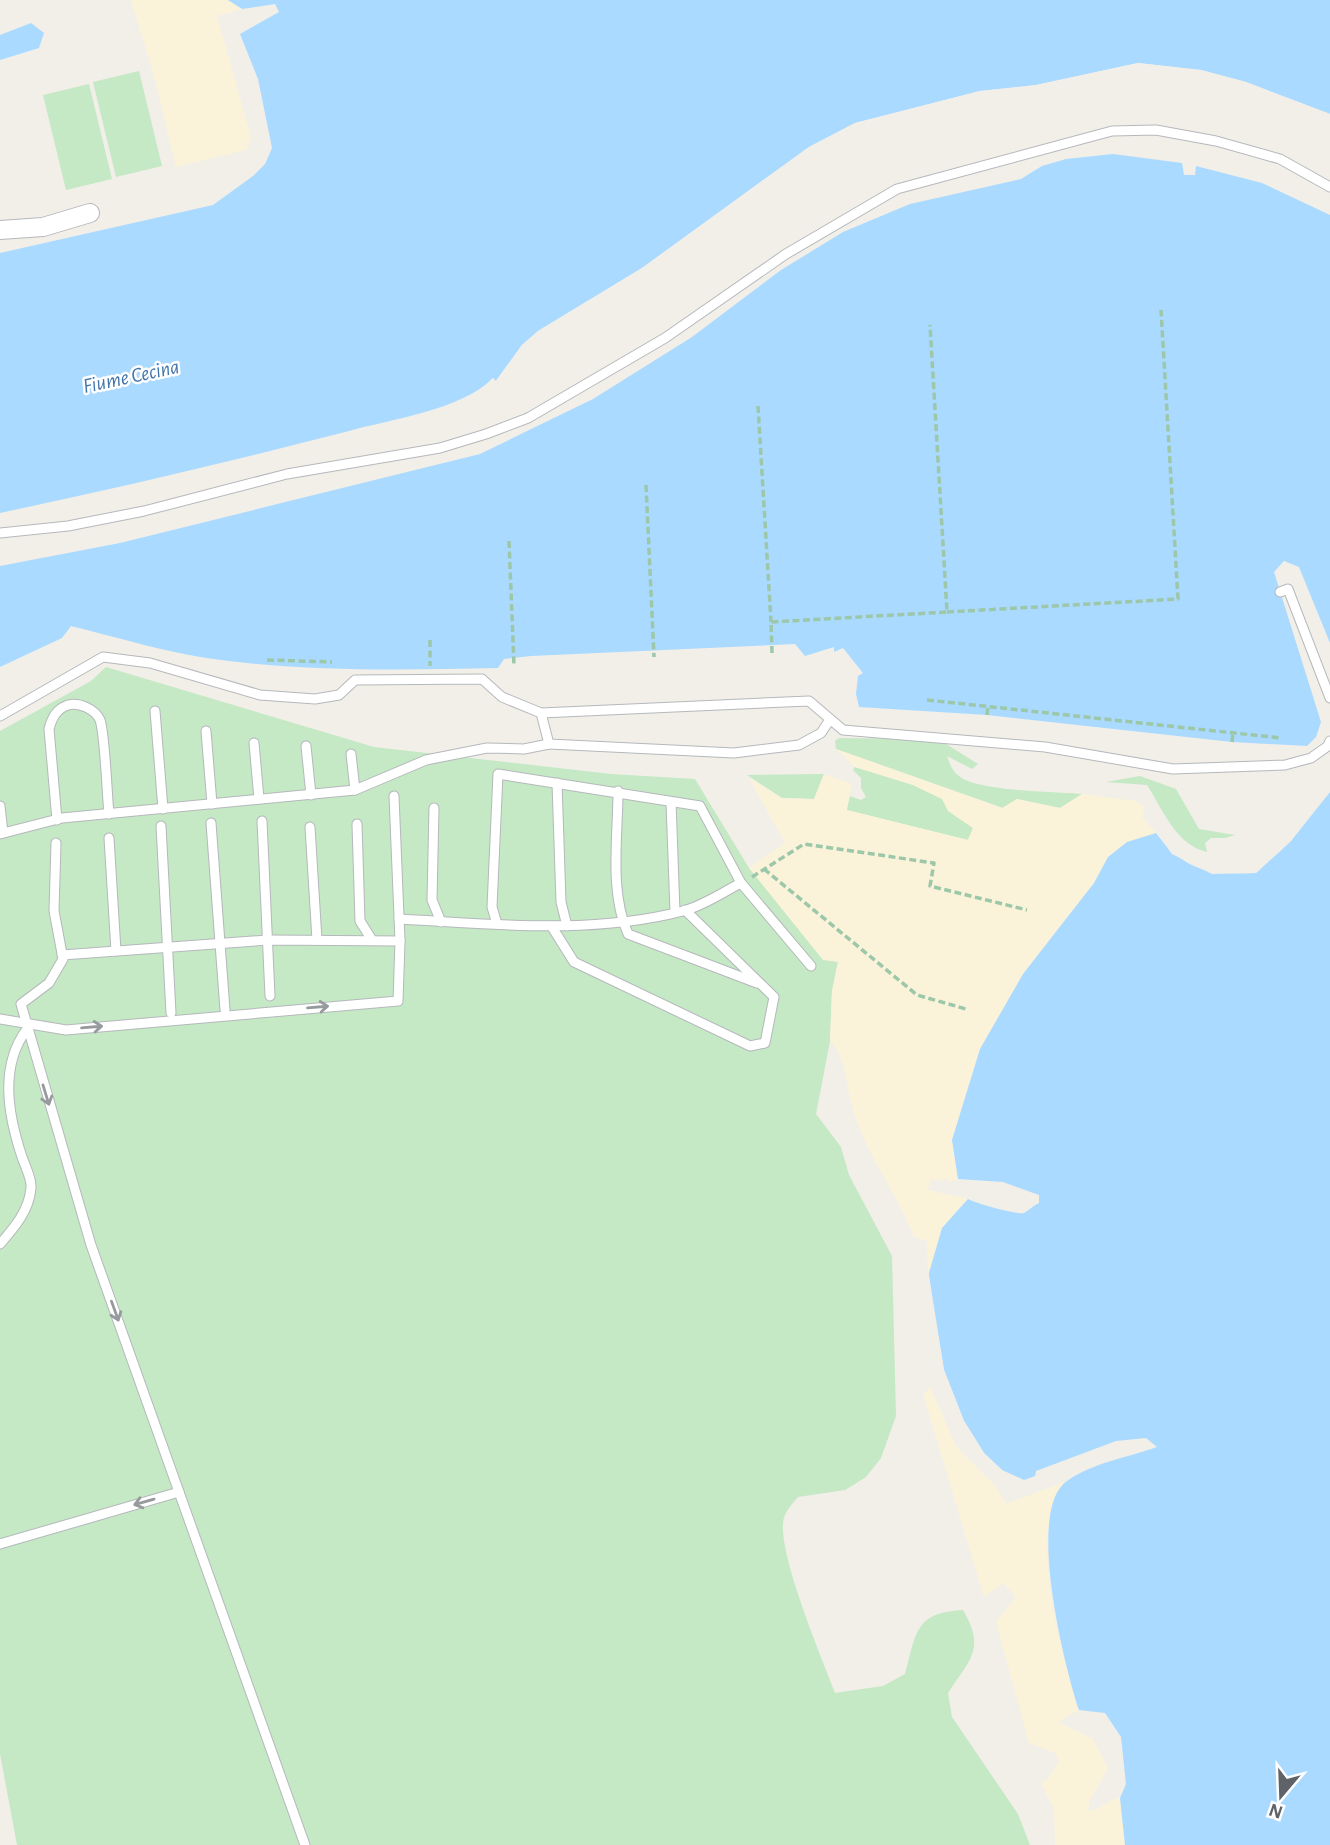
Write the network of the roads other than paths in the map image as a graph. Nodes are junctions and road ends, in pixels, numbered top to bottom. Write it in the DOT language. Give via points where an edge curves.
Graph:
graph roads {
  1 [pos="1330,187"];
  2 [pos="90,213"];
  3 [pos="0,230"];
  4 [pos="0,533"];
  5 [pos="1280,592"];
  6 [pos="1330,698"];
  7 [pos="155,712"];
  8 [pos="541,713"];
  9 [pos="0,716"];
  10 [pos="829,721"];
  11 [pos="206,731"];
  12 [pos="1330,741"];
  13 [pos="254,743"];
  14 [pos="549,744"];
  15 [pos="306,746"];
  16 [pos="351,754"];
  17 [pos="557,783"];
  18 [pos="355,790"];
  19 [pos="618,791"];
  20 [pos="311,794"];
  21 [pos="394,796"];
  22 [pos="259,799"];
  23 [pos="671,802"];
  24 [pos="212,804"];
  25 [pos="0,806"];
  26 [pos="434,808"];
  27 [pos="163,809"];
  28 [pos="108,814"];
  29 [pos="57,820"];
  30 [pos="262,821"];
  31 [pos="211,823"];
  32 [pos="357,824"];
  33 [pos="161,826"];
  34 [pos="310,827"];
  35 [pos="1,834"];
  36 [pos="109,838"];
  37 [pos="56,843"];
  38 [pos="741,883"];
  39 [pos="680,911"];
  40 [pos="400,919"];
  41 [pos="622,921"];
  42 [pos="441,922"];
  43 [pos="497,924"];
  44 [pos="567,926"];
  45 [pos="552,927"];
  46 [pos="268,940"];
  47 [pos="317,940"];
  48 [pos="372,940"];
  49 [pos="400,941"];
  50 [pos="219,943"];
  51 [pos="168,947"];
  52 [pos="116,951"];
  53 [pos="62,954"];
  54 [pos="811,966"];
  55 [pos="762,985"];
  56 [pos="270,996"];
  57 [pos="225,1010"];
  58 [pos="171,1013"];
  59 [pos="0,1019"];
  60 [pos="26,1026"];
  61 [pos="0,1244"];
  62 [pos="179,1492"];
  63 [pos="0,1544"];
  64 [pos="305,1845"];
  1 -- 4 [label="lane" via="1280,159 1216,141 1156,130 1112,131 897,189 786,254 665,338 527,418 486,434 440,448 287,474 144,511"];
  2 -- 3 [label="street" via="43,227"];
  5 -- 6 [label="lane" via="1288,589"];
  7 -- 27 [label="lane"];
  8 -- 9 [label="lane" via="502,697 482,679 355,680 339,695 315,699 260,695 150,663 103,657"];
  8 -- 10 [label="lane" via="808,701 822,709"];
  8 -- 14 [label="lane"];
  10 -- 12 [label="lane" via="843,730 1045,747 1173,769 1285,765 1311,758"];
  10 -- 14 [label="lane" via="821,733 799,745 734,752"];
  11 -- 24 [label="lane"];
  13 -- 22 [label="lane"];
  14 -- 18 [label="lane" via="486,748 426,760"];
  15 -- 20 [label="lane"];
  16 -- 18 [label="lane"];
  17 -- 19 [label="lane"];
  17 -- 43 [label="lane" via="498,774 492,907"];
  17 -- 44 [label="lane" via="561,902"];
  18 -- 20 [label="lane"];
  19 -- 23 [label="lane"];
  19 -- 41 [label="lane" via="617,885"];
  20 -- 22 [label="lane"];
  21 -- 40 [label="lane"];
  22 -- 24 [label="lane"];
  23 -- 38 [label="lane" via="700,806"];
  23 -- 39 [label="lane"];
  24 -- 27 [label="lane"];
  25 -- 35 [label="lane"];
  26 -- 42 [label="lane" via="432,900"];
  27 -- 28 [label="lane"];
  28 -- 29 [label="lane"];
  28 -- 29 [label="lane" via="100,720 76,703 63,706 52,716 49,729"];
  29 -- 35 [label="lane"];
  30 -- 46 [label="lane"];
  31 -- 50 [label="lane"];
  32 -- 48 [label="lane" via="360,921"];
  33 -- 51 [label="lane"];
  34 -- 47 [label="lane"];
  36 -- 52 [label="lane"];
  37 -- 53 [label="lane" via="54,911"];
  38 -- 39 [label="lane"];
  38 -- 54 [label="lane"];
  39 -- 41 [label="lane"];
  39 -- 55 [label="lane"];
  40 -- 42 [label="lane"];
  40 -- 49 [label="lane"];
  41 -- 44 [label="lane"];
  41 -- 55 [label="lane" via="628,934"];
  42 -- 43 [label="lane"];
  43 -- 45 [label="lane"];
  44 -- 45 [label="lane"];
  45 -- 55 [label="lane" via="574,962 750,1046 765,1043 774,997"];
  46 -- 47 [label="lane"];
  46 -- 50 [label="lane"];
  46 -- 56 [label="lane"];
  47 -- 48 [label="lane"];
  48 -- 49 [label="lane"];
  60 -- 49 [label="lane, one-way" via="66,1030 398,1001"];
  50 -- 51 [label="lane"];
  50 -- 57 [label="lane"];
  51 -- 52 [label="lane"];
  51 -- 58 [label="lane"];
  52 -- 53 [label="lane"];
  53 -- 60 [label="lane" via="49,983 21,1004"];
  59 -- 60 [label="lane"];
  60 -- 61 [label="lane" via="1,1060 4,1103 31,1186 21,1219"];
  60 -- 62 [label="lane, one-way" via="91,1245"];
  62 -- 63 [label="lane, one-way"];
  62 -- 64 [label="lane"];
}
